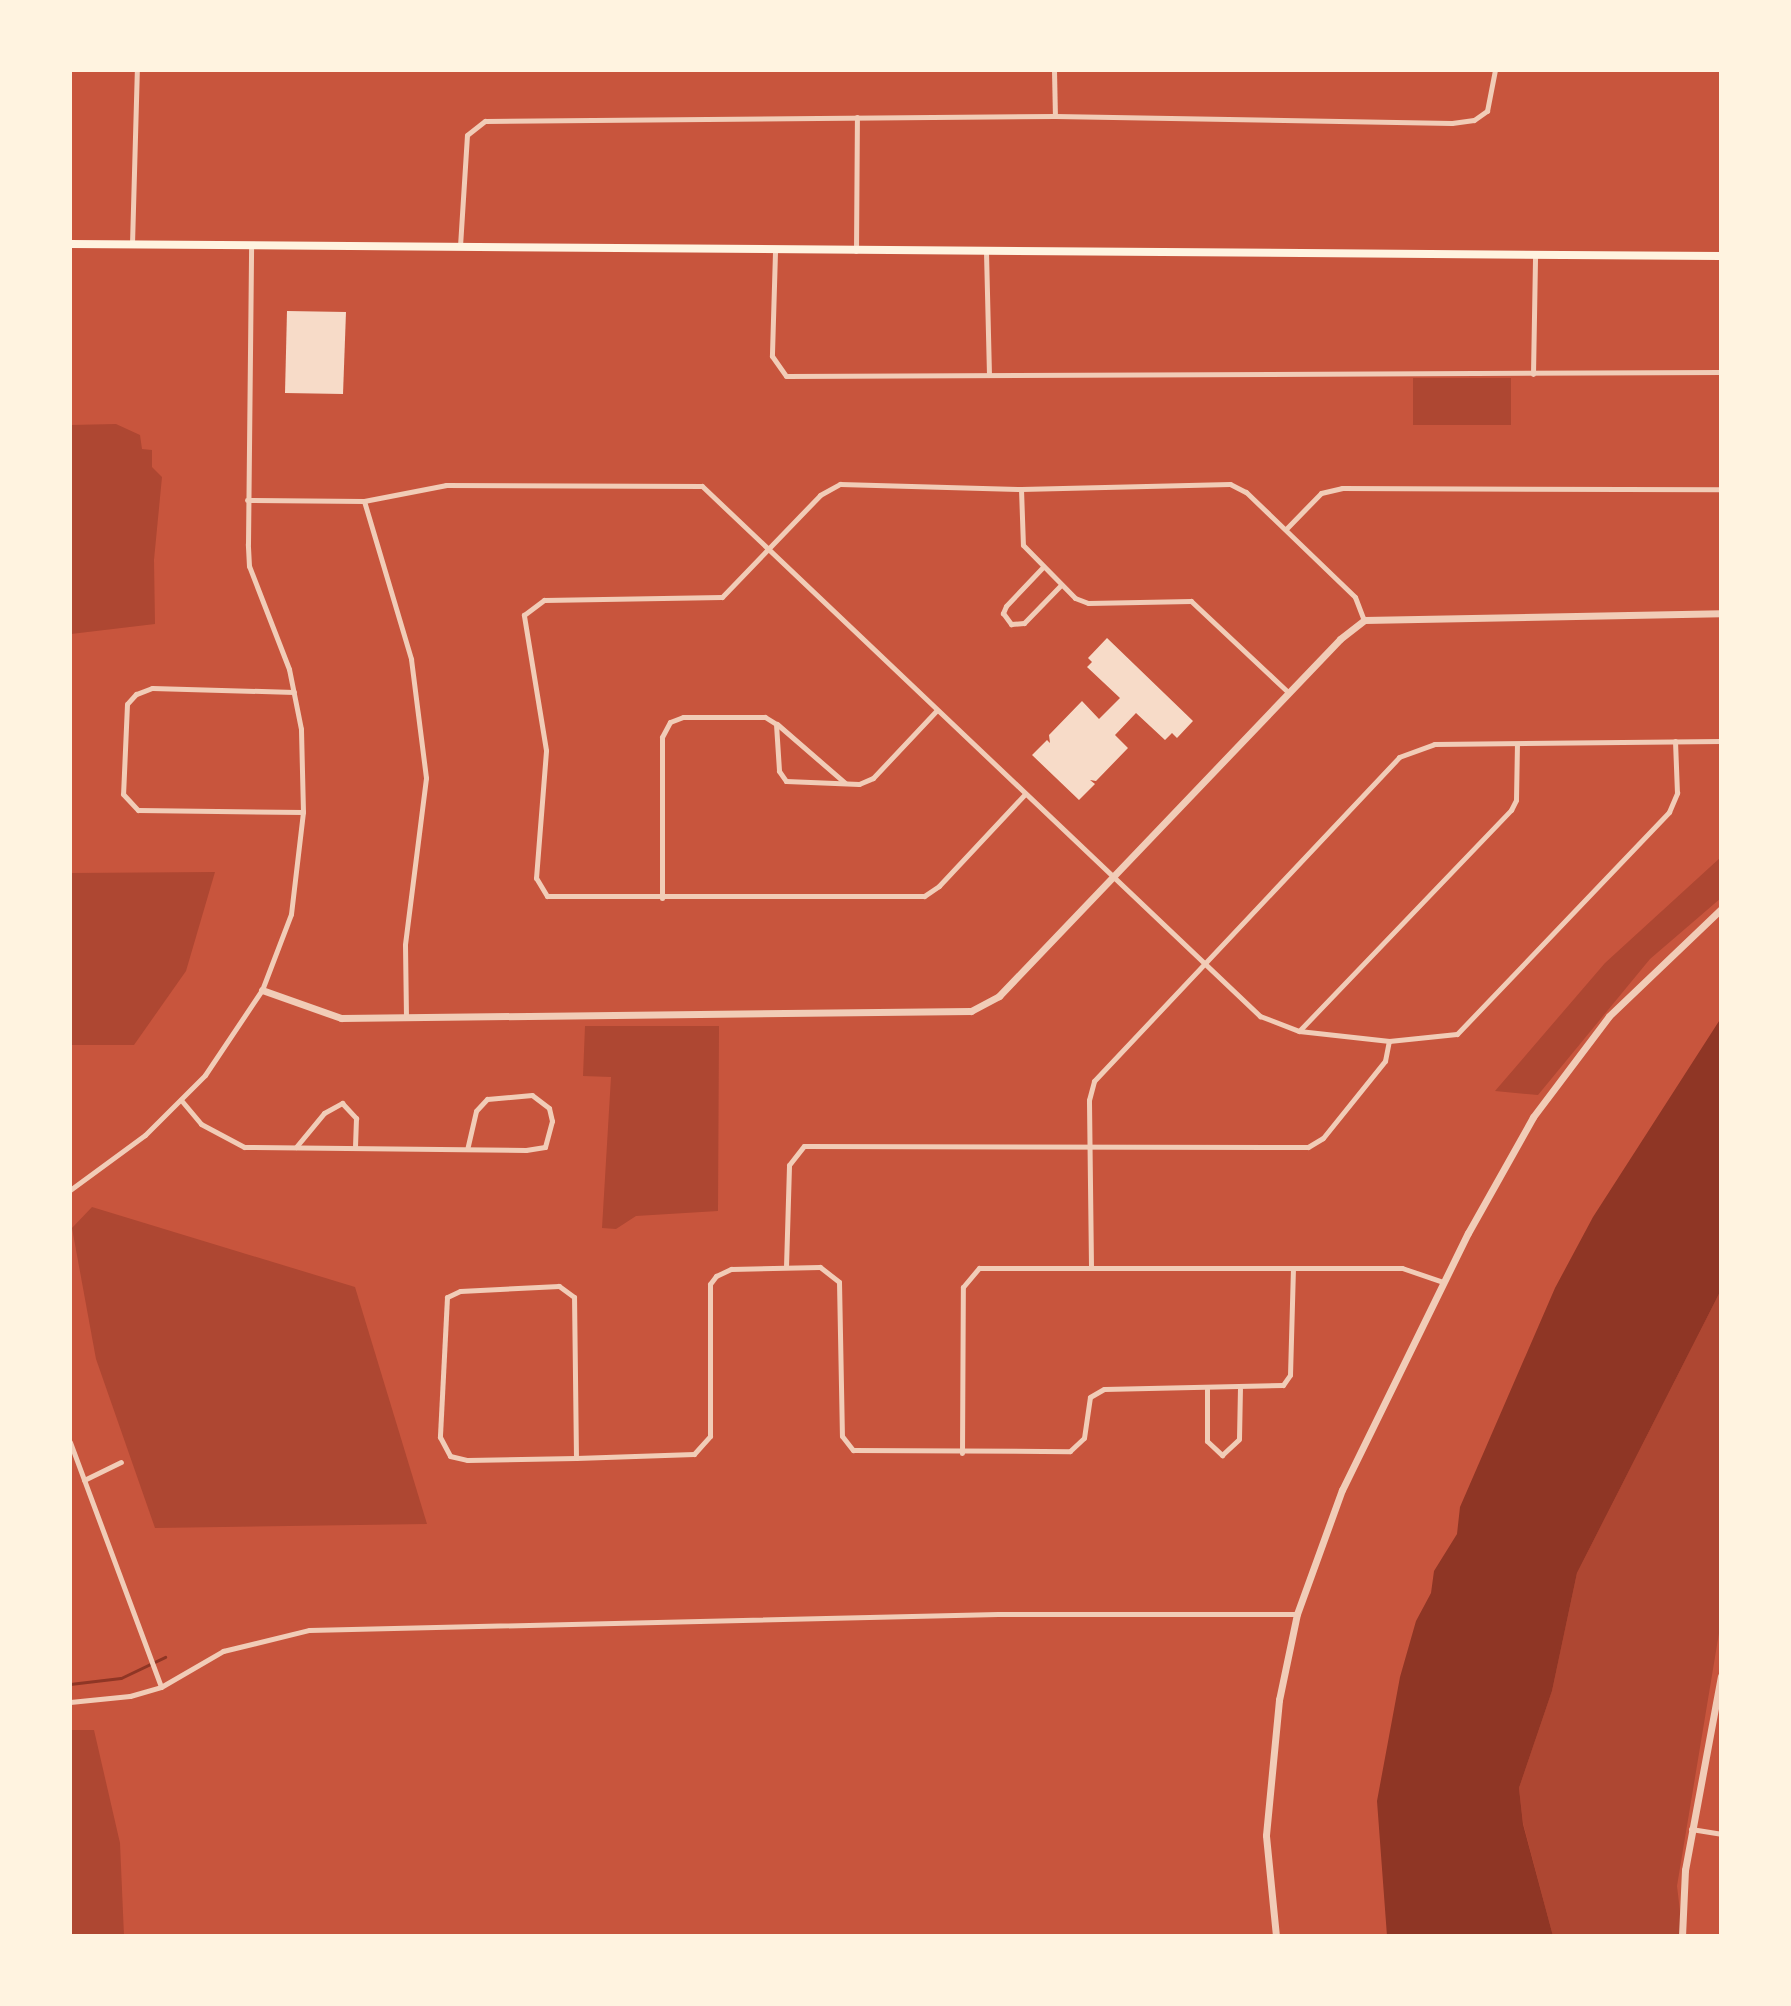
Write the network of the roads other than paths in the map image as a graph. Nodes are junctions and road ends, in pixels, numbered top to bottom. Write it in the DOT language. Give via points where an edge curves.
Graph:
graph roads {
  1 [pos="137,70"];
  2 [pos="1054,70"];
  3 [pos="1495,70"];
  4 [pos="1055,116"];
  5 [pos="857,117"];
  6 [pos="70,244"];
  7 [pos="132,244"];
  8 [pos="251,244"];
  9 [pos="460,246"];
  10 [pos="856,251"];
  11 [pos="775,252"];
  12 [pos="986,252"];
  13 [pos="1536,254"];
  14 [pos="1721,256"];
  15 [pos="1721,372"];
  16 [pos="989,374"];
  17 [pos="1533,374"];
  18 [pos="1021,489"];
  19 [pos="1721,489"];
  20 [pos="247,500"];
  21 [pos="364,501"];
  22 [pos="1286,529"];
  23 [pos="770,548"];
  24 [pos="1042,568"];
  25 [pos="1061,585"];
  26 [pos="1721,613"];
  27 [pos="1364,620"];
  28 [pos="294,692"];
  29 [pos="1290,694"];
  30 [pos="937,710"];
  31 [pos="776,724"];
  32 [pos="1675,741"];
  33 [pos="1721,741"];
  34 [pos="1517,745"];
  35 [pos="846,784"];
  36 [pos="1026,794"];
  37 [pos="303,812"];
  38 [pos="1114,877"];
  39 [pos="662,898"];
  40 [pos="1721,909"];
  41 [pos="1205,963"];
  42 [pos="262,990"];
  43 [pos="406,1017"];
  44 [pos="1299,1031"];
  45 [pos="1389,1041"];
  46 [pos="181,1100"];
  47 [pos="1089,1146"];
  48 [pos="296,1147"];
  49 [pos="355,1147"];
  50 [pos="468,1147"];
  51 [pos="70,1190"];
  52 [pos="1091,1266"];
  53 [pos="786,1267"];
  54 [pos="1293,1270"];
  55 [pos="1443,1282"];
  56 [pos="1207,1389"];
  57 [pos="1240,1389"];
  58 [pos="70,1442"];
  59 [pos="962,1453"];
  60 [pos="576,1458"];
  61 [pos="121,1462"];
  62 [pos="84,1480"];
  63 [pos="1297,1614"];
  64 [pos="1721,1676"];
  65 [pos="161,1687"];
  66 [pos="70,1702"];
  67 [pos="1718,1714"];
  68 [pos="1691,1829"];
  69 [pos="1721,1834"];
  70 [pos="1276,1936"];
  71 [pos="1682,1936"];
  1 -- 7 [label="street"];
  2 -- 4 [label="street"];
  3 -- 4 [label="street" via="1491,104 1481,116 1463,122"];
  4 -- 5 [label="street"];
  5 -- 9 [label="street" via="485,121 467,135"];
  5 -- 10 [label="street"];
  6 -- 7 [label="main road"];
  7 -- 8 [label="main road"];
  8 -- 9 [label="main road"];
  8 -- 20 [label="street"];
  9 -- 11 [label="main road"];
  10 -- 11 [label="main road"];
  10 -- 12 [label="main road"];
  11 -- 16 [label="street" via="772,356 786,376"];
  12 -- 13 [label="main road"];
  12 -- 16 [label="street"];
  13 -- 14 [label="main road"];
  13 -- 17 [label="street"];
  15 -- 17 [label="street"];
  16 -- 17 [label="street"];
  18 -- 22 [label="street" via="1230,484"];
  18 -- 23 [label="street" via="840,484 820,495"];
  18 -- 24 [label="street" via="1023,545"];
  19 -- 22 [label="street" via="1342,488 1321,493"];
  20 -- 21 [label="street"];
  20 -- 28 [label="street" via="249,566 280,640"];
  21 -- 23 [label="street" via="446,485 702,486"];
  21 -- 43 [label="street" via="411,659 426,778 405,945"];
  22 -- 27 [label="street" via="1355,597"];
  23 -- 30 [label="street"];
  23 -- 39 [label="street" via="715,600 544,600 524,615 546,750 536,878 540,890 557,899"];
  24 -- 25 [label="street"];
  24 -- 25 [label="street" via="1006,606 1003,613 1011,624 1024,623"];
  25 -- 29 [label="street" via="1088,603 1191,601"];
  26 -- 27 [label="street"];
  27 -- 29 [label="street"];
  28 -- 37 [label="street"];
  28 -- 37 [label="street" via="152,688 136,694 127,704 123,794 138,810"];
  29 -- 38 [label="street"];
  30 -- 35 [label="street" via="873,778"];
  30 -- 36 [label="street"];
  31 -- 35 [label="street"];
  31 -- 35 [label="street" via="783,779"];
  31 -- 39 [label="street" via="765,717 683,717 665,727"];
  32 -- 33 [label="street"];
  32 -- 34 [label="street"];
  32 -- 45 [label="street" via="1677,793 1669,812 1466,1027 1446,1039"];
  34 -- 41 [label="street" via="1434,744 1399,757"];
  34 -- 44 [label="street" via="1516,800 1511,810"];
  36 -- 38 [label="street"];
  36 -- 39 [label="street" via="924,896"];
  37 -- 42 [label="street" via="291,914"];
  38 -- 41 [label="street"];
  38 -- 43 [label="street" via="999,996 959,1013"];
  40 -- 55 [label="street" via="1644,979 1556,1083 1511,1153"];
  41 -- 44 [label="street" via="1270,1023"];
  41 -- 47 [label="street" via="1094,1081"];
  42 -- 43 [label="street" via="341,1018"];
  42 -- 46 [label="street" via="205,1075"];
  44 -- 45 [label="street"];
  45 -- 47 [label="street" via="1385,1061 1323,1138 1308,1147"];
  46 -- 48 [label="street" via="219,1137 244,1147"];
  46 -- 51 [label="street" via="145,1135"];
  47 -- 52 [label="street"];
  47 -- 53 [label="street" via="804,1146 789,1165"];
  48 -- 49 [label="street"];
  48 -- 49 [label="street" via="324,1113 342,1103 356,1118"];
  49 -- 50 [label="street"];
  50 -- 50 [label="street" via="480,1104 532,1095 549,1108 552,1121 545,1147"];
  52 -- 54 [label="street"];
  52 -- 59 [label="street" via="979,1268 966,1278"];
  53 -- 59 [label="street" via="820,1267 839,1282 846,1444 862,1451"];
  53 -- 60 [label="street" via="731,1269 710,1284 710,1436 701,1449 694,1454"];
  54 -- 55 [label="street" via="1413,1269"];
  54 -- 57 [label="street" via="1290,1375 1276,1388"];
  55 -- 63 [label="street" via="1342,1490"];
  56 -- 57 [label="street"];
  56 -- 57 [label="street" via="1207,1441 1222,1455 1239,1439"];
  56 -- 59 [label="street" via="1104,1389 1090,1397 1084,1438 1070,1451"];
  58 -- 62 [label="street"];
  60 -- 60 [label="street" via="450,1456 440,1437 447,1297 460,1291 559,1286 574,1297"];
  61 -- 62 [label="street"];
  62 -- 65 [label="street"];
  63 -- 65 [label="street" via="998,1614 309,1630 223,1651"];
  63 -- 70 [label="street" via="1279,1700 1266,1835"];
  64 -- 67 [label="street"];
  65 -- 66 [label="street"];
  67 -- 68 [label="street"];
  68 -- 69 [label="street"];
  68 -- 71 [label="street"];
}
